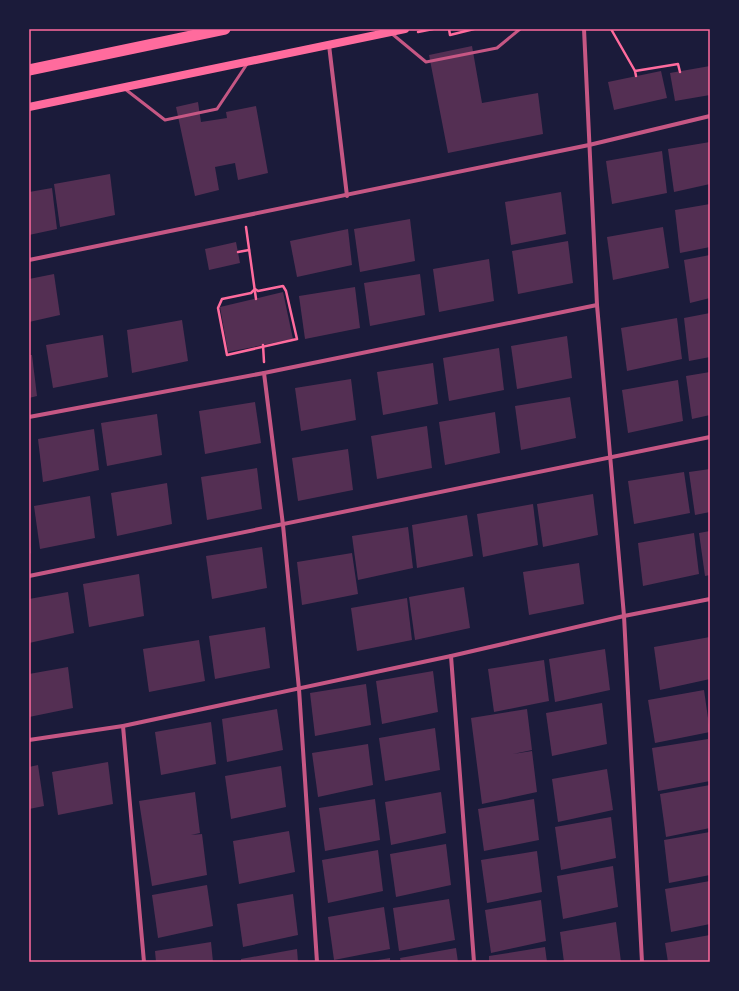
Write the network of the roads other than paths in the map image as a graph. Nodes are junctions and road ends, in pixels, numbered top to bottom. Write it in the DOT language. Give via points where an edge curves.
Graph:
graph roads {
  1 [pos="224,29"];
  2 [pos="405,29"];
  3 [pos="520,29"];
  4 [pos="584,29"];
  5 [pos="390,32"];
  6 [pos="329,45"];
  7 [pos="248,62"];
  8 [pos="29,70"];
  9 [pos="124,88"];
  10 [pos="29,107"];
  11 [pos="710,116"];
  12 [pos="589,146"];
  13 [pos="347,196"];
  14 [pos="29,260"];
  15 [pos="597,305"];
  16 [pos="264,373"];
  17 [pos="29,417"];
  18 [pos="710,438"];
  19 [pos="611,457"];
  20 [pos="283,525"];
  21 [pos="29,576"];
  22 [pos="710,599"];
  23 [pos="624,616"];
  24 [pos="451,656"];
  25 [pos="299,689"];
  26 [pos="123,726"];
  27 [pos="29,740"];
  28 [pos="144,962"];
  29 [pos="317,962"];
  30 [pos="474,962"];
  31 [pos="642,962"];
  1 -- 8 [label="highway"];
  2 -- 5 [label="main road"];
  3 -- 5 [label="lane" via="497,48 426,62"];
  4 -- 12 [label="street"];
  5 -- 6 [label="main road"];
  6 -- 7 [label="main road"];
  6 -- 13 [label="street"];
  7 -- 9 [label="main road"];
  7 -- 9 [label="lane" via="217,109 165,120"];
  9 -- 10 [label="main road"];
  11 -- 12 [label="street"];
  12 -- 13 [label="street"];
  12 -- 15 [label="street"];
  13 -- 14 [label="street"];
  15 -- 16 [label="street"];
  15 -- 19 [label="street"];
  16 -- 17 [label="street"];
  16 -- 20 [label="street"];
  18 -- 19 [label="street"];
  19 -- 20 [label="street"];
  19 -- 23 [label="street"];
  20 -- 21 [label="street"];
  20 -- 25 [label="street"];
  22 -- 23 [label="street"];
  23 -- 24 [label="street"];
  23 -- 31 [label="street"];
  24 -- 25 [label="street"];
  24 -- 30 [label="street"];
  25 -- 26 [label="street"];
  25 -- 29 [label="street"];
  26 -- 27 [label="street"];
  26 -- 28 [label="street"];
}
